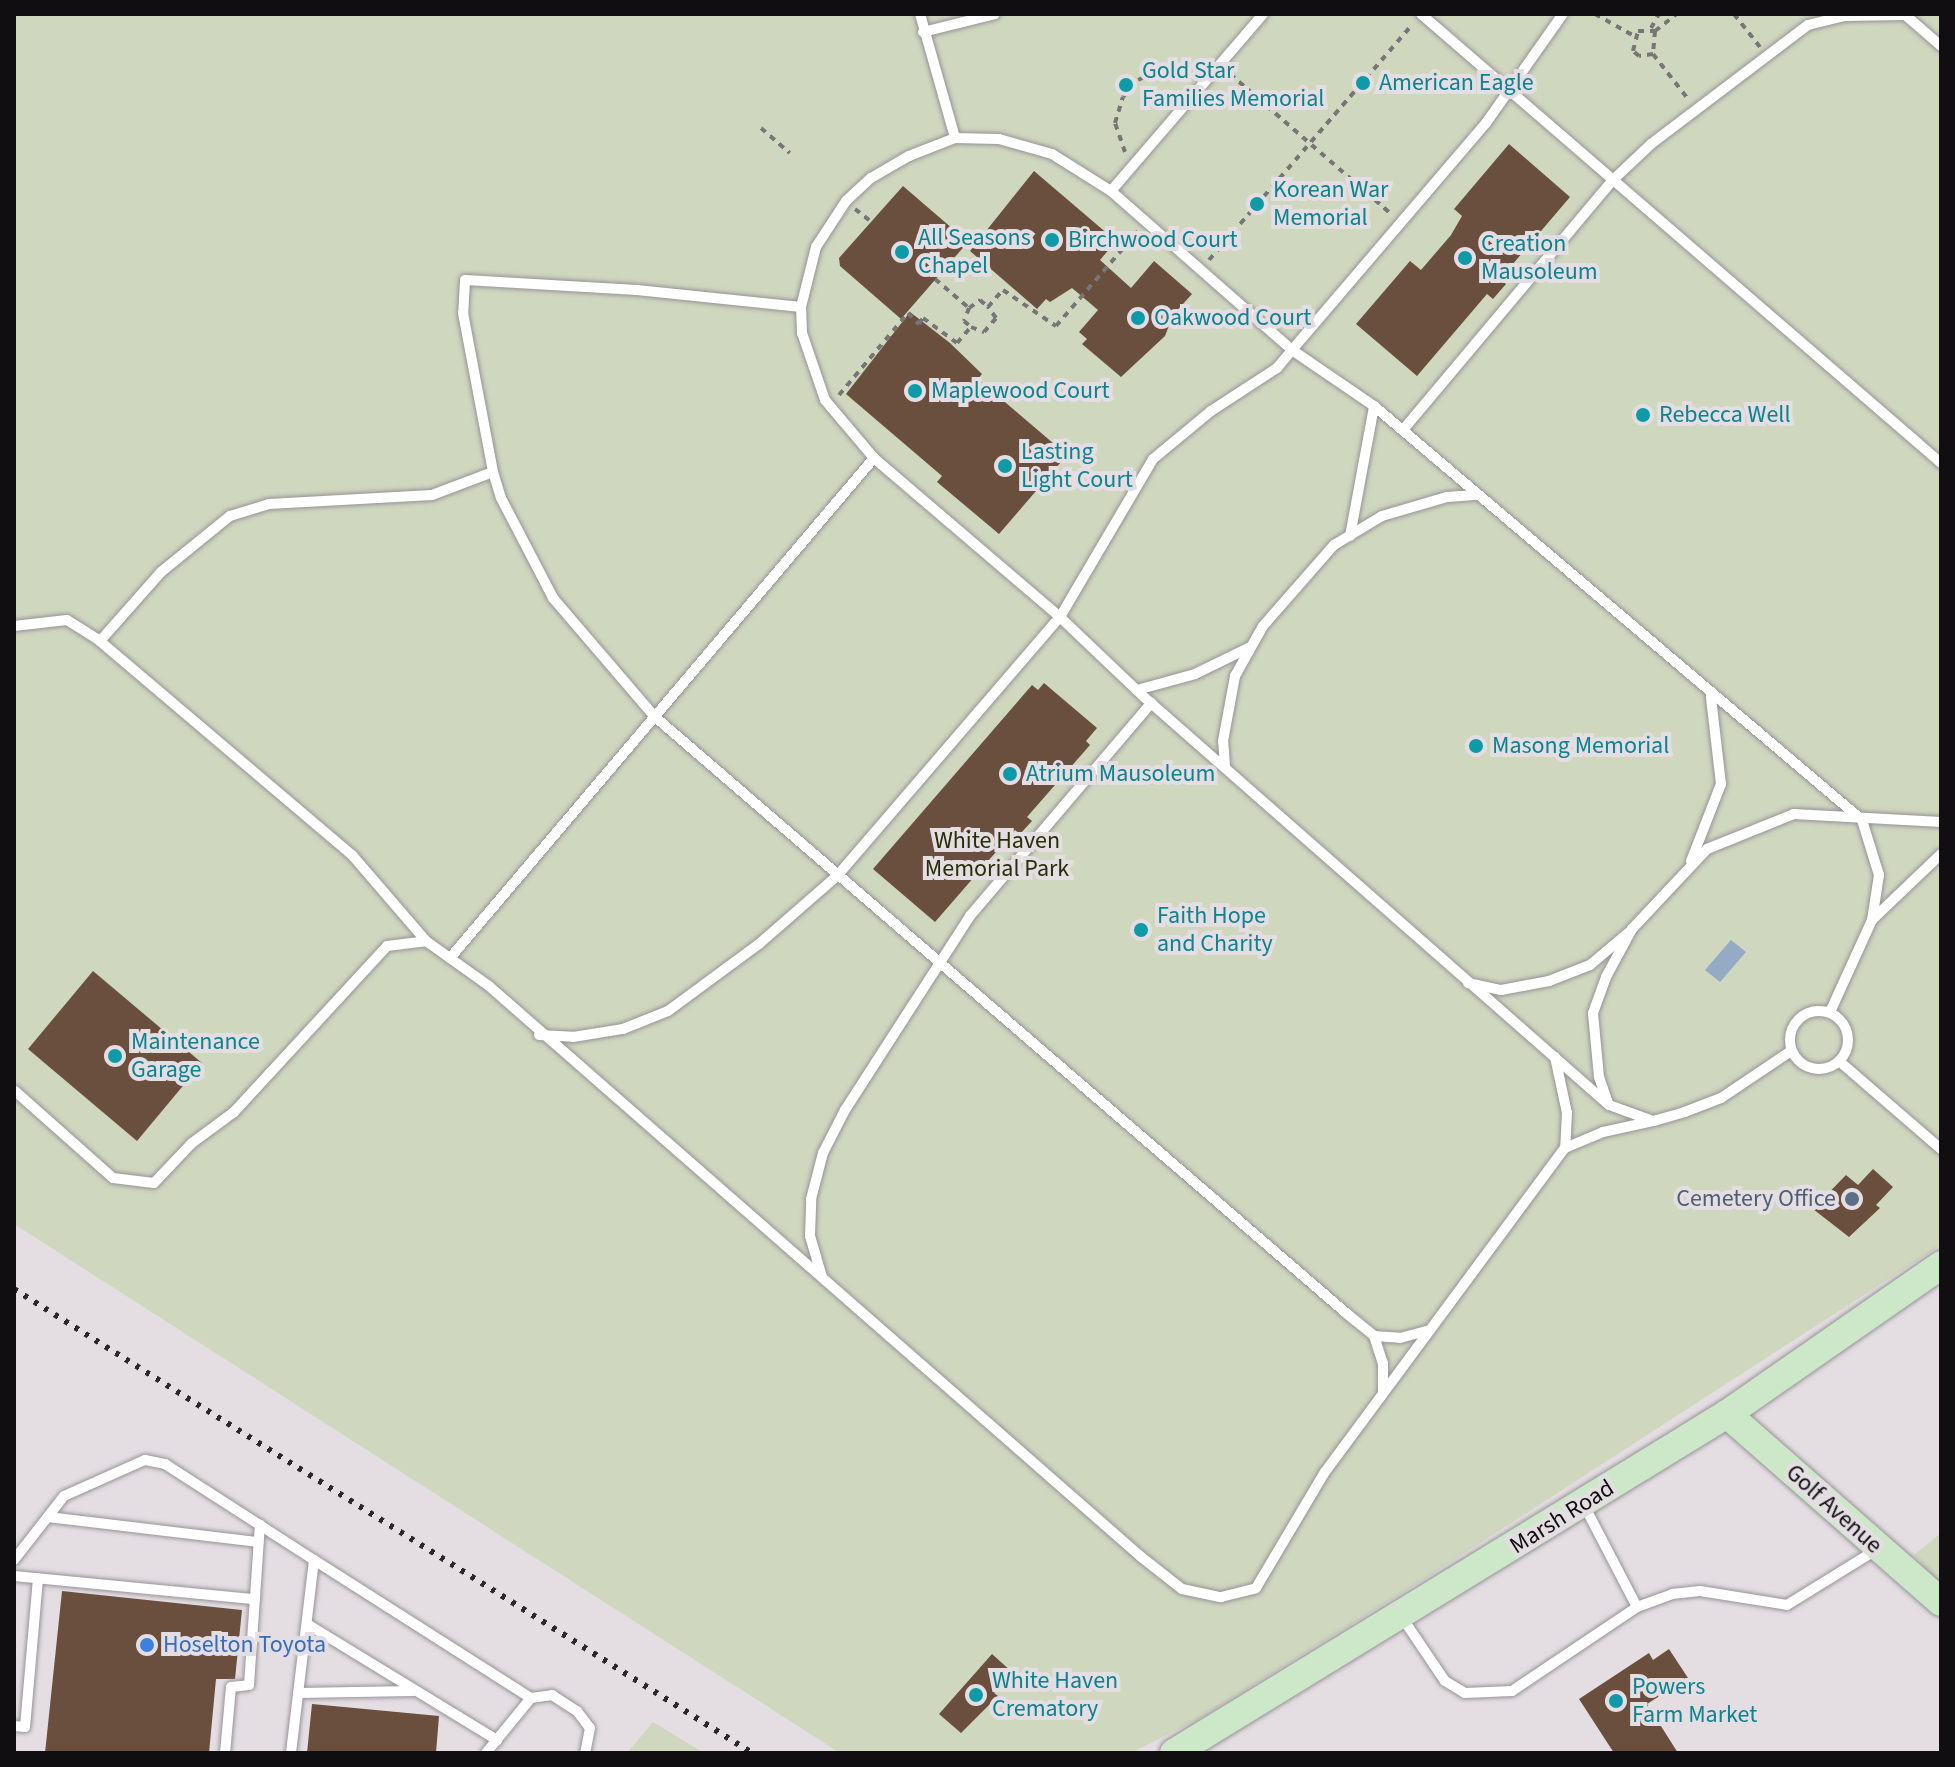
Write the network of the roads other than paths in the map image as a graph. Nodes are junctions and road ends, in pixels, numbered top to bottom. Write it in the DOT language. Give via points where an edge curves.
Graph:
graph roads {
  1 [pos="920,14"];
  2 [pos="995,14"];
  3 [pos="1263,14"];
  4 [pos="1563,14"];
  5 [pos="1905,14"];
  6 [pos="1418,18"];
  7 [pos="923,32"];
  8 [pos="1941,46"];
  9 [pos="1511,92"];
  10 [pos="955,138"];
  11 [pos="1613,180"];
  12 [pos="1111,191"];
  13 [pos="801,307"];
  14 [pos="1292,350"];
  15 [pos="1374,406"];
  16 [pos="1403,430"];
  17 [pos="874,458"];
  18 [pos="1941,463"];
  19 [pos="493,472"];
  20 [pos="1478,495"];
  21 [pos="1350,536"];
  22 [pos="1060,617"];
  23 [pos="14,626"];
  24 [pos="100,641"];
  25 [pos="1252,646"];
  26 [pos="1137,690"];
  27 [pos="1711,697"];
  28 [pos="1151,703"];
  29 [pos="654,716"];
  30 [pos="1225,767"];
  31 [pos="1862,820"];
  32 [pos="1941,822"];
  33 [pos="1941,854"];
  34 [pos="1688,868"];
  35 [pos="837,876"];
  36 [pos="1872,920"];
  37 [pos="1632,929"];
  38 [pos="426,941"];
  39 [pos="450,958"];
  40 [pos="937,961"];
  41 [pos="1465,982"];
  42 [pos="1830,1012"];
  43 [pos="539,1035"];
  44 [pos="1791,1051"];
  45 [pos="1555,1057"];
  46 [pos="1839,1061"];
  47 [pos="15,1091"];
  48 [pos="1609,1105"];
  49 [pos="1653,1121"];
  50 [pos="1565,1148"];
  51 [pos="1941,1149"];
  52 [pos="1941,1265"];
  53 [pos="822,1279"];
  54 [pos="1429,1330"];
  55 [pos="1374,1336"];
  56 [pos="1383,1393"];
  57 [pos="1727,1414"];
  58 [pos="1583,1504"];
  59 [pos="48,1517"];
  60 [pos="260,1524"];
  61 [pos="259,1542"];
  62 [pos="1878,1549"];
  63 [pos="14,1560"];
  64 [pos="314,1560"];
  65 [pos="14,1576"];
  66 [pos="38,1579"];
  67 [pos="255,1599"];
  68 [pos="1941,1602"];
  69 [pos="1637,1607"];
  70 [pos="1401,1616"];
  71 [pos="307,1624"];
  72 [pos="415,1691"];
  73 [pos="298,1693"];
  74 [pos="531,1698"];
  75 [pos="14,1726"];
  76 [pos="497,1740"];
  77 [pos="225,1753"];
  78 [pos="291,1753"];
  79 [pos="486,1753"];
  80 [pos="585,1753"];
  81 [pos="1174,1753"];
  1 -- 7 [label="lane"];
  2 -- 7 [label="lane"];
  3 -- 12 [label="lane"];
  4 -- 9 [label="lane"];
  5 -- 8 [label="lane"];
  5 -- 11 [label="lane" via="1844,16 1808,25 1765,54"];
  6 -- 9 [label="lane"];
  7 -- 10 [label="lane"];
  9 -- 11 [label="lane"];
  9 -- 14 [label="lane"];
  10 -- 12 [label="lane" via="999,139 1052,154"];
  10 -- 13 [label="lane" via="909,156 871,178 846,201 816,247"];
  11 -- 16 [label="lane"];
  11 -- 18 [label="lane"];
  12 -- 14 [label="lane"];
  13 -- 17 [label="lane" via="809,363 829,406"];
  13 -- 19 [label="lane" via="465,280 463,313"];
  14 -- 15 [label="lane"];
  14 -- 22 [label="lane" via="1277,368 1211,411 1153,459"];
  15 -- 16 [label="lane"];
  15 -- 21 [label="lane"];
  16 -- 20 [label="lane"];
  17 -- 22 [label="lane"];
  17 -- 29 [label="lane"];
  19 -- 24 [label="lane" via="432,495 269,504 230,516 161,572"];
  19 -- 29 [label="lane" via="553,598"];
  20 -- 21 [label="lane" via="1447,497 1382,516"];
  20 -- 27 [label="lane"];
  21 -- 25 [label="lane" via="1334,545 1293,590"];
  22 -- 26 [label="lane"];
  22 -- 35 [label="lane"];
  23 -- 24 [label="lane" via="67,620"];
  24 -- 38 [label="lane" via="352,855"];
  25 -- 26 [label="lane" via="1195,674"];
  25 -- 30 [label="lane" via="1235,676 1223,741"];
  26 -- 28 [label="lane"];
  27 -- 31 [label="lane"];
  27 -- 34 [label="lane" via="1721,784"];
  28 -- 30 [label="lane"];
  28 -- 40 [label="lane"];
  29 -- 35 [label="lane"];
  29 -- 39 [label="lane"];
  30 -- 41 [label="lane"];
  31 -- 32 [label="lane"];
  31 -- 34 [label="lane" via="1794,814 1707,849"];
  31 -- 36 [label="lane" via="1879,875"];
  33 -- 36 [label="lane"];
  34 -- 37 [label="lane"];
  35 -- 40 [label="lane"];
  35 -- 43 [label="lane" via="759,944 668,1011 623,1029 573,1037"];
  36 -- 42 [label="lane"];
  37 -- 41 [label="lane" via="1590,965 1549,981 1501,990"];
  37 -- 48 [label="lane" via="1593,1013 1599,1077"];
  38 -- 39 [label="lane"];
  38 -- 47 [label="lane" via="387,946 234,1112 192,1143 154,1183 113,1178"];
  39 -- 43 [label="lane"];
  40 -- 53 [label="lane" via="823,1153 811,1199 810,1236"];
  40 -- 55 [label="lane"];
  41 -- 45 [label="lane"];
  42 -- 44 [label="lane" via="1810,1011 1794,1023"];
  42 -- 46 [label="lane" via="1848,1035"];
  43 -- 53 [label="lane"];
  44 -- 46 [label="lane" via="1813,1069"];
  44 -- 49 [label="lane" via="1721,1098"];
  45 -- 48 [label="lane"];
  45 -- 50 [label="lane" via="1567,1113"];
  46 -- 51 [label="lane"];
  48 -- 49 [label="lane"];
  49 -- 50 [label="lane"];
  50 -- 54 [label="lane"];
  52 -- 57 [label="street, Marsh Road"];
  53 -- 56 [label="lane" via="1140,1556 1182,1589 1221,1597 1256,1588 1325,1472"];
  54 -- 55 [label="lane" via="1400,1338"];
  54 -- 56 [label="lane"];
  55 -- 56 [label="lane" via="1383,1363"];
  57 -- 58 [label="street, Marsh Road"];
  57 -- 62 [label="street, Golf Avenue"];
  58 -- 69 [label="lane"];
  58 -- 70 [label="street, Marsh Road"];
  59 -- 60 [label="lane" via="81,1484 145,1460 165,1464"];
  59 -- 61 [label="lane"];
  59 -- 63 [label="lane"];
  60 -- 61 [label="lane"];
  60 -- 64 [label="lane"];
  61 -- 67 [label="lane"];
  62 -- 68 [label="street, Golf Avenue"];
  62 -- 69 [label="lane" via="1787,1605 1700,1591"];
  64 -- 71 [label="lane"];
  64 -- 74 [label="lane"];
  65 -- 66 [label="lane"];
  66 -- 67 [label="lane"];
  66 -- 75 [label="lane" via="25,1727"];
  67 -- 77 [label="lane" via="249,1685 231,1687"];
  69 -- 70 [label="lane" via="1512,1691 1488,1695 1465,1693 1445,1681"];
  70 -- 81 [label="street, Marsh Road"];
  71 -- 72 [label="lane"];
  71 -- 73 [label="lane"];
  72 -- 73 [label="lane"];
  72 -- 76 [label="lane"];
  73 -- 78 [label="lane"];
  74 -- 76 [label="lane"];
  74 -- 80 [label="lane" via="552,1695 577,1711 590,1728"];
  76 -- 79 [label="lane"];
}
